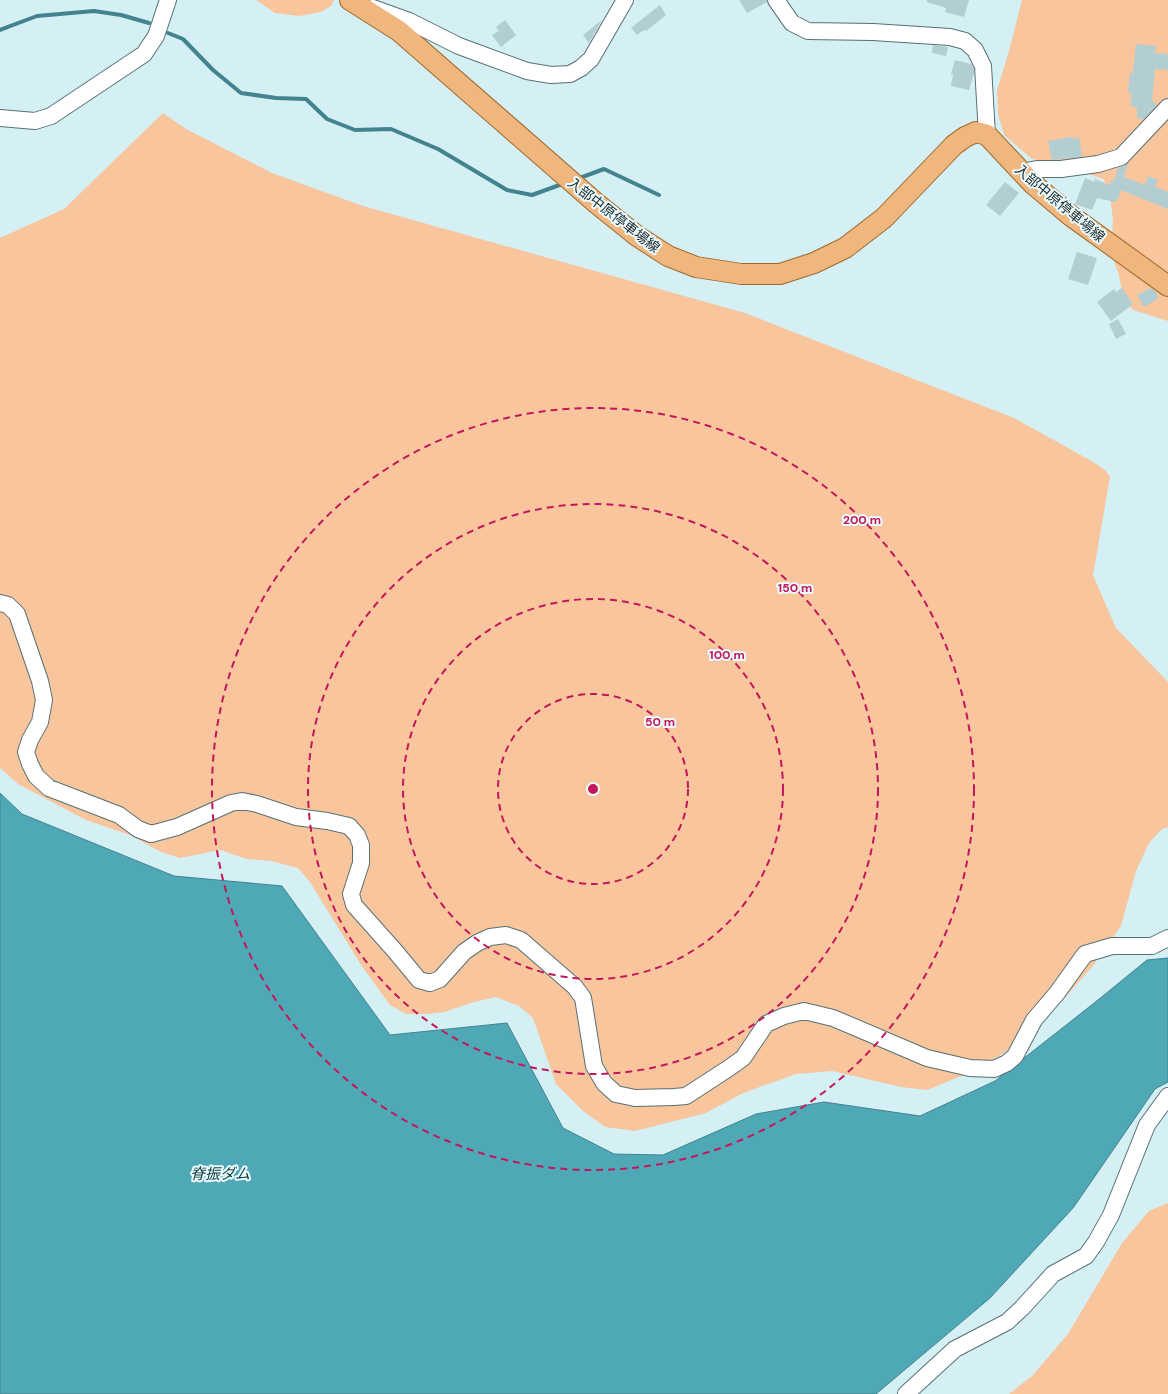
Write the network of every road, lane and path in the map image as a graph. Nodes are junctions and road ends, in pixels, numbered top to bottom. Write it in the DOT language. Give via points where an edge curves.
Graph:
graph roads {
  1 [pos="168,0"];
  2 [pos="352,0"];
  3 [pos="625,0"];
  4 [pos="776,0"];
  5 [pos="1168,107"];
  6 [pos="0,118"];
  7 [pos="987,135"];
  8 [pos="1021,172"];
  9 [pos="1168,286"];
  10 [pos="0,603"];
  11 [pos="1168,938"];
  12 [pos="1168,1096"];
  13 [pos="906,1394"];
  1 -- 6 [label="street" via="156,36 144,54 51,116 35,121"];
  2 -- 3 [label="street" via="409,21 459,46 527,71 551,75 570,74 591,59"];
  2 -- 7 [label="main road, 入部中原停車場線" via="399,31 637,236 668,256 696,267 741,274 780,274 814,263 845,248 884,218 954,145 976,132"];
  4 -- 7 [label="street" via="792,23 808,31 881,32 950,37 965,42 975,50 983,66"];
  5 -- 8 [label="street" via="1120,157 1091,165"];
  7 -- 8 [label="main road, 入部中原停車場線"];
  8 -- 9 [label="main road, 入部中原停車場線" via="1076,220"];
  10 -- 11 [label="street" via="8,605 17,614 40,681 44,700 40,722 26,752 36,776 49,788 118,815 138,829 151,834 177,827 230,803 242,801 296,817 349,826 361,845 361,863 351,894 354,905 419,980 430,983 440,979 464,952 477,942 506,935 521,940 583,998 594,1066 604,1083 616,1094 635,1098 686,1096 743,1058 766,1024 804,1011 833,1018 927,1058 970,1068 994,1069 1015,1056 1034,1020 1085,954 1112,946 1152,946"];
  12 -- 13 [label="street" via="1146,1125 1111,1215 1086,1256 1053,1274 1007,1322 955,1349"];
}
